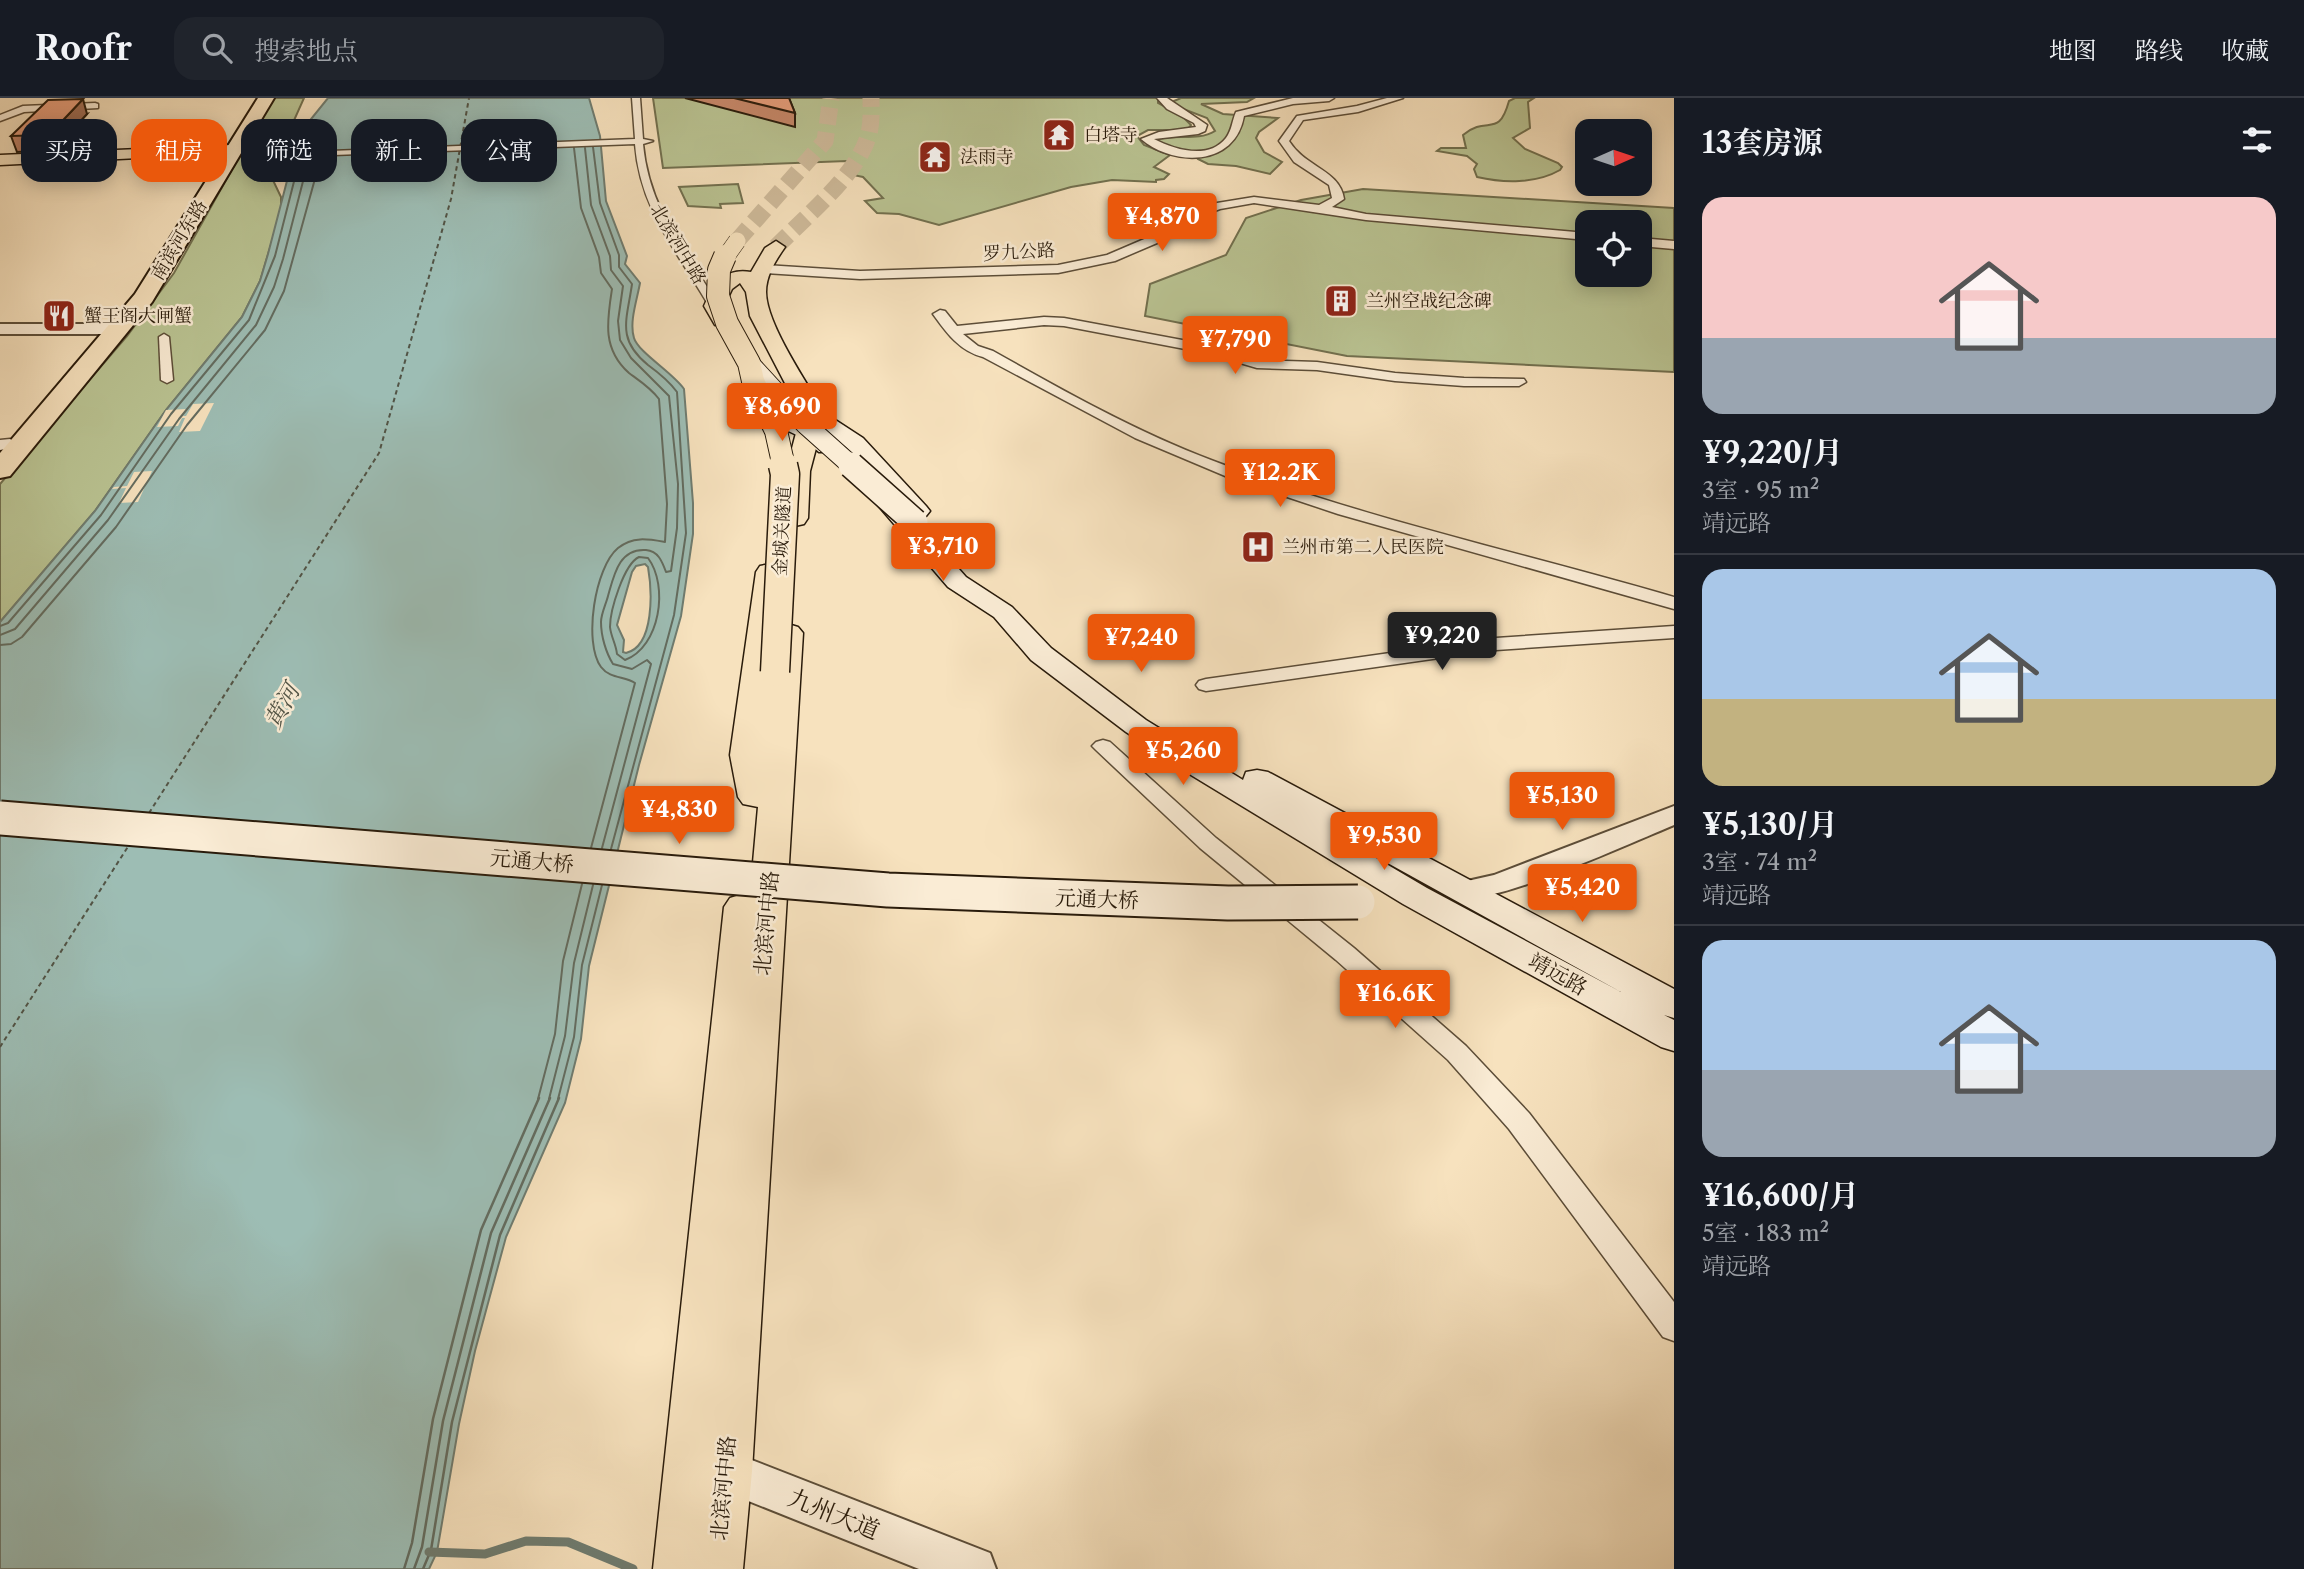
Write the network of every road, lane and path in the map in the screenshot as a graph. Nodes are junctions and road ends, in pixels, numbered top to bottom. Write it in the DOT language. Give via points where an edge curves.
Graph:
graph roads {
  1 [pos="255,98"];
  2 [pos="266,98"];
  3 [pos="636,98"];
  4 [pos="646,98"];
  5 [pos="1162,98"];
  6 [pos="1329,98"];
  7 [pos="1398,98"];
  8 [pos="95,106"];
  9 [pos="0,118"];
  10 [pos="646,144"];
  11 [pos="227,149"];
  12 [pos="227,150"];
  13 [pos="337,153"];
  14 [pos="131,156"];
  15 [pos="131,159"];
  16 [pos="0,160"];
  17 [pos="0,167"];
  18 [pos="206,182"];
  19 [pos="209,182"];
  20 [pos="659,192"];
  21 [pos="1321,209"];
  22 [pos="669,213"];
  23 [pos="1575,236"];
  24 [pos="737,241"];
  25 [pos="1652,243"];
  26 [pos="1674,245"];
  27 [pos="776,247"];
  28 [pos="704,263"];
  29 [pos="765,269"];
  30 [pos="694,271"];
  31 [pos="756,292"];
  32 [pos="714,306"];
  33 [pos="940,314"];
  34 [pos="0,329"];
  35 [pos="109,329"];
  36 [pos="952,331"];
  37 [pos="163,337"];
  38 [pos="749,363"];
  39 [pos="167,380"];
  40 [pos="1519,382"];
  41 [pos="770,411"];
  42 [pos="811,423"];
  43 [pos="3,448"];
  44 [pos="0,470"];
  45 [pos="1674,603"];
  46 [pos="1003,612"];
  47 [pos="1674,632"];
  48 [pos="1206,685"];
  49 [pos="1103,746"];
  50 [pos="755,797"];
  51 [pos="1674,815"];
  52 [pos="0,818"];
  53 [pos="1464,891"];
  54 [pos="1415,896"];
  55 [pos="1674,1005"];
  56 [pos="1674,1037"];
  57 [pos="1674,1327"];
  58 [pos="709,1470"];
  59 [pos="699,1561"];
  60 [pos="974,1569"];
  1 -- 11 [label="highway, 南滨河东路"];
  2 -- 12 [label="highway, 南滨河东路"];
  3 -- 10 [label="street, 北滨河中路"];
  4 -- 10 [label="street, 北滨河中路"];
  5 -- 6 [label="street" via="1168,106 1195,118 1201,129 1146,139 1189,154 1225,148 1239,114"];
  7 -- 21 [label="street" via="1358,110 1314,114 1294,123 1284,141 1300,162 1328,176 1338,193 1332,205"];
  8 -- 9 [label="street" via="23,109"];
  10 -- 13 [label="street"];
  10 -- 30 [label="street, 北滨河中路" via="651,203"];
  14 -- 16 [label="main road"];
  15 -- 17 [label="main road"];
  18 -- 35 [label="highway, 南滨河东路"];
  19 -- 44 [label="highway, 南滨河东路" via="145,297"];
  20 -- 22 [label="street, 北滨河中路"];
  21 -- 23 [label="street, 罗九公路"];
  21 -- 29 [label="street, 罗九公路" via="1254,200 1217,206 1111,258 1058,269 860,275"];
  24 -- 38 [label="main road, 金城关隧道, bridge" via="719,270 718,296"];
  25 -- 26 [label="street"];
  27 -- 29 [label="main road" via="765,261"];
  28 -- 30 [label="street, 北滨河中路" via="727,270"];
  29 -- 31 [label="main road" via="758,277"];
  30 -- 32 [label="street, 北滨河中路"];
  31 -- 32 [label="main road" via="746,277 734,278 723,286"];
  31 -- 42 [label="main road" via="760,316"];
  32 -- 41 [label="main road" via="751,367"];
  33 -- 36 [label="street"];
  34 -- 35 [label="street"];
  35 -- 43 [label="highway, 南滨河东路"];
  36 -- 40 [label="street" via="1064,322 1209,349 1257,364 1464,382"];
  36 -- 45 [label="street" via="977,352 1150,440 1235,475"];
  37 -- 39 [label="street"];
  38 -- 46 [label="main road, bridge" via="806,425 915,522"];
  38 -- 50 [label="main road, 金城关隧道, bridge" via="776,431 785,474 775,672"];
  41 -- 42 [label="main road, 靖远路"];
  41 -- 50 [label="main road" via="782,472 746,755"];
  42 -- 46 [label="main road, 靖远路" via="957,582"];
  42 -- 53 [label="main road, 靖远路" via="855,443 980,574 1063,647 1158,717 1220,759"];
  42 -- 58 [label="main road, 北滨河中路" via="798,471 777,798"];
  46 -- 54 [label="main road, 靖远路" via="1041,654 1136,726"];
  47 -- 48 [label="street" via="1496,644"];
  49 -- 57 [label="street" via="1208,843 1457,1053 1519,1121"];
  50 -- 58 [label="main road, 北滨河中路" via="735,982"];
  51 -- 53 [label="street" via="1501,883"];
  52 -- 54 [label="main road, 元通大桥, bridge" via="888,890 1228,903 1358,902"];
  53 -- 54 [label="main road, 元通大桥"];
  53 -- 55 [label="main road, 靖远路"];
  54 -- 56 [label="main road, 靖远路"];
  58 -- 59 [label="main road, 北滨河中路"];
  58 -- 60 [label="street, 九州大道"];
}
